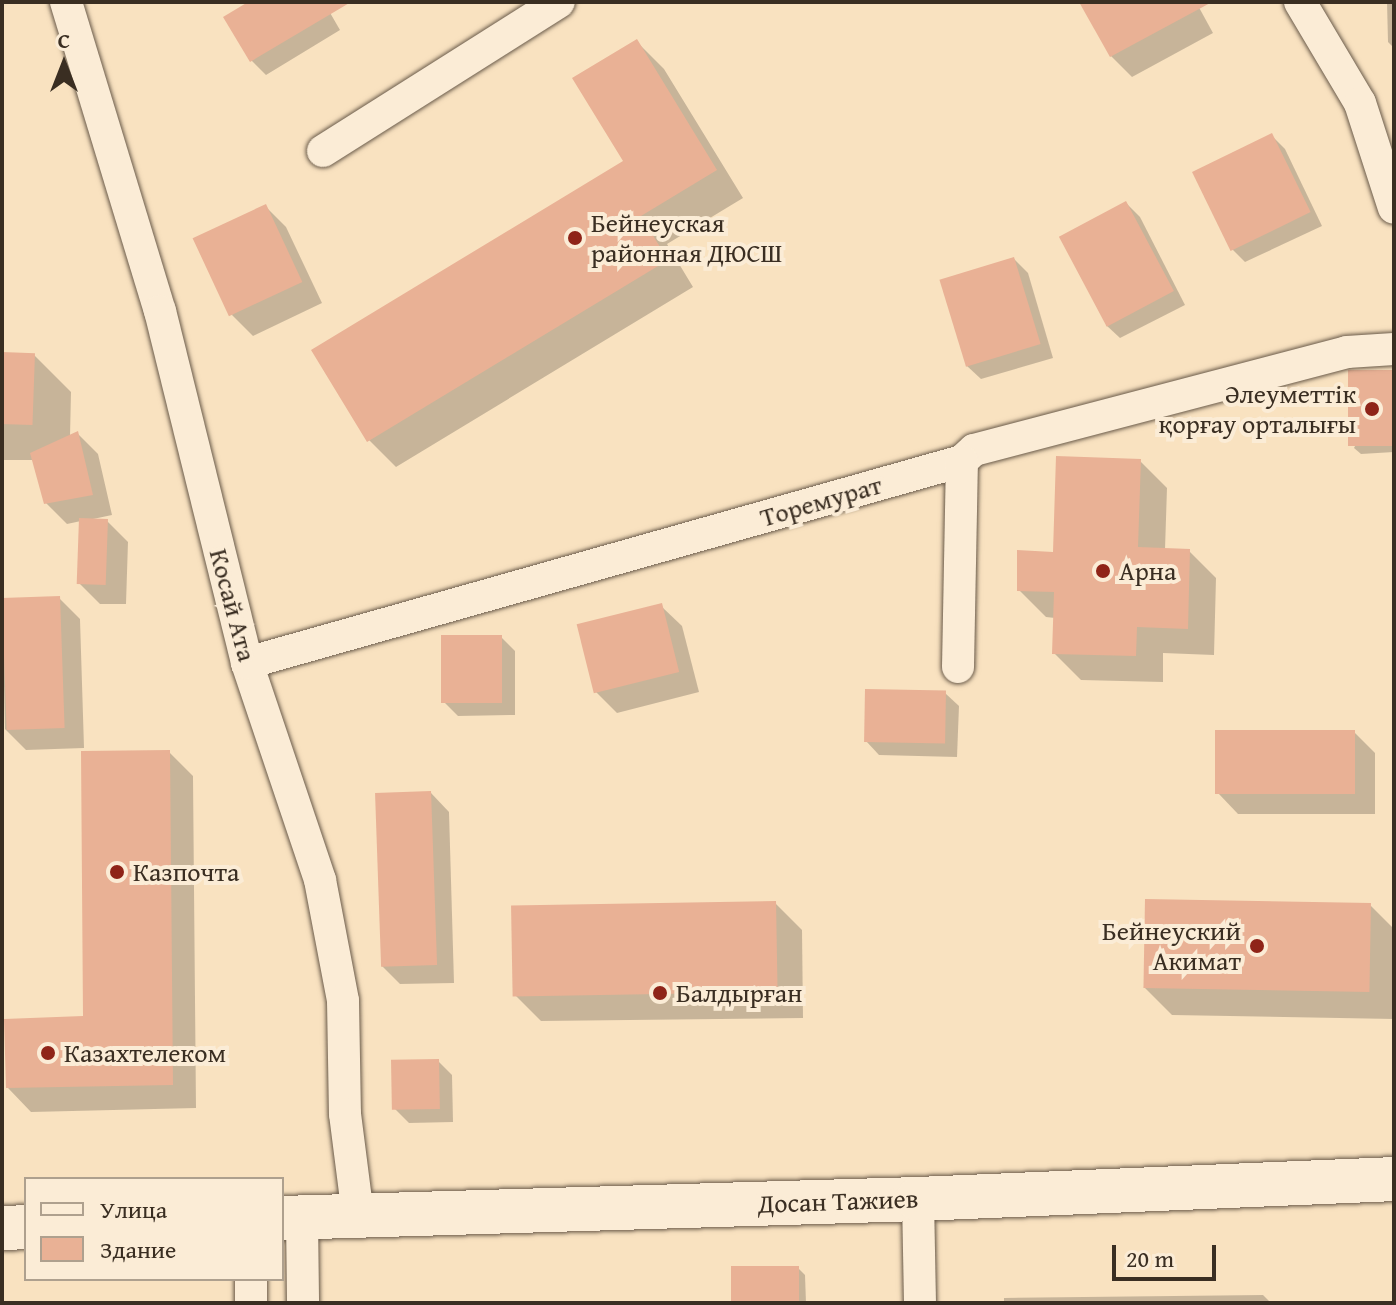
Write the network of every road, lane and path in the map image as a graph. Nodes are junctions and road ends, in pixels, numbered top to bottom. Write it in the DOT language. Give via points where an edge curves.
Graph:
graph roads {
  1 [pos="66,2"];
  2 [pos="559,2"];
  3 [pos="1300,2"];
  4 [pos="323,151"];
  5 [pos="1394,208"];
  6 [pos="1394,349"];
  7 [pos="962,461"];
  8 [pos="247,663"];
  9 [pos="958,667"];
  10 [pos="1394,1179"];
  11 [pos="918,1199"];
  12 [pos="358,1215"];
  13 [pos="292,1217"];
  14 [pos="24,1227"];
  15 [pos="2,1228"];
  16 [pos="251,1281"];
  17 [pos="251,1303"];
  18 [pos="303,1303"];
  19 [pos="920,1303"];
  1 -- 8 [label="street, Косай Ата" via="160,311"];
  2 -- 4 [label="street"];
  3 -- 5 [label="street" via="1360,103"];
  6 -- 7 [label="street, Торемурат" via="1347,352 974,450"];
  7 -- 8 [label="street, Торемурат"];
  7 -- 9 [label="street"];
  8 -- 12 [label="street, Косай Ата" via="320,880 343,1001 345,1114"];
  10 -- 11 [label="street, Досан Тажиев"];
  11 -- 12 [label="street, Досан Тажиев"];
  11 -- 19 [label="street"];
  12 -- 13 [label="street, Досан Тажиев"];
  13 -- 18 [label="street"];
  14 -- 15 [label="street"];
  16 -- 17 [label="street"];
}
